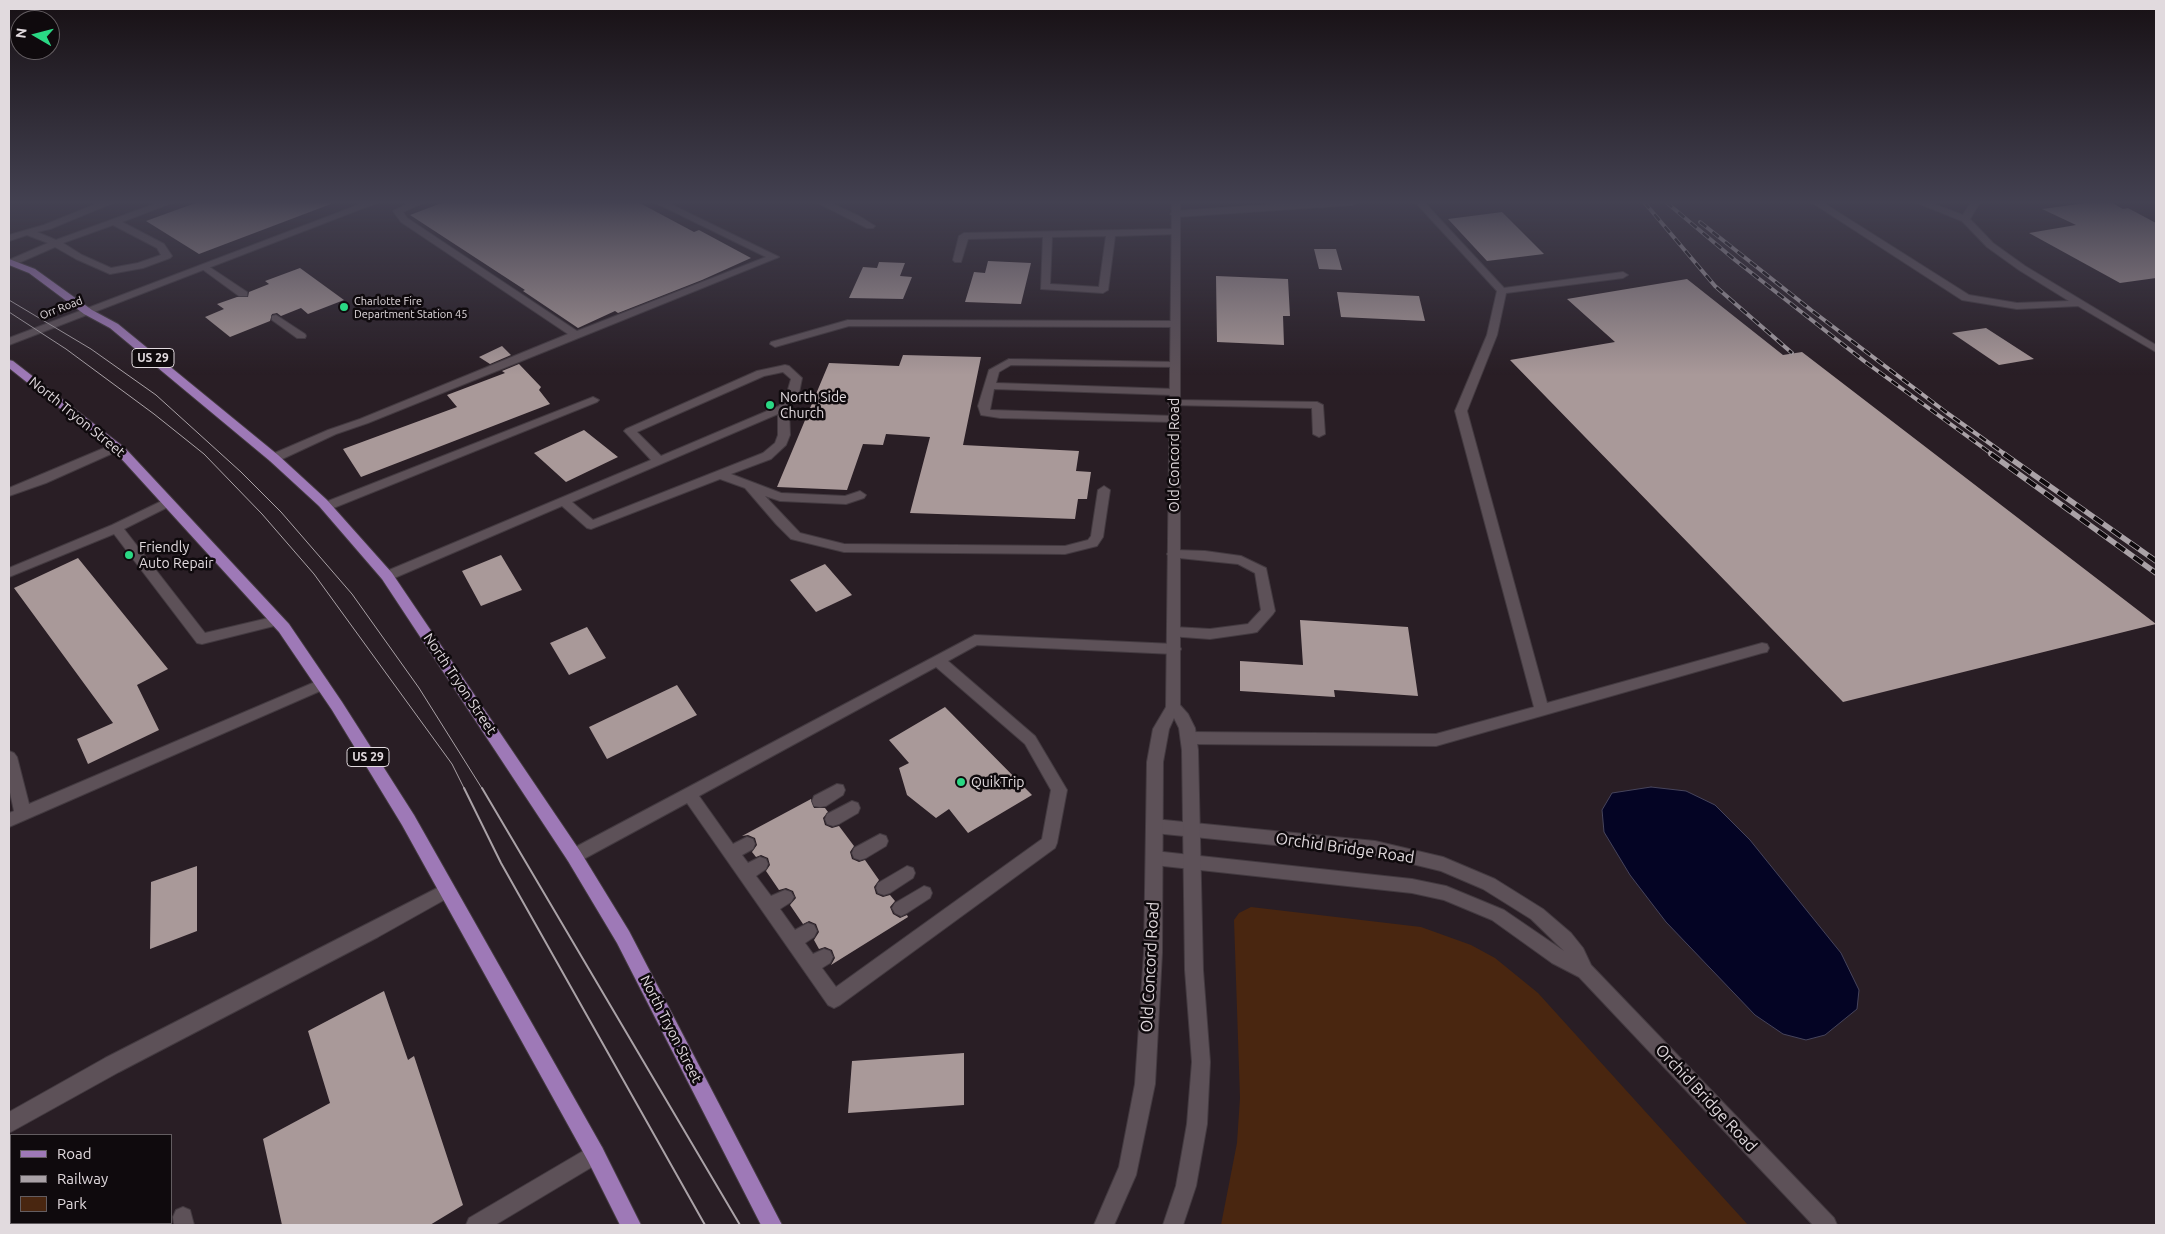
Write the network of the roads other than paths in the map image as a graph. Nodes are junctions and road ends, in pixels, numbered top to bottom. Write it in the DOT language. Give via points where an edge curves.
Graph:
graph roads {
  1 [pos="85,260"];
  2 [pos="157,260"];
  3 [pos="225,260"];
  4 [pos="463,260"];
  5 [pos="767,260"];
  6 [pos="1047,260"];
  7 [pos="1107,260"];
  8 [pos="1175,260"];
  9 [pos="1473,260"];
  10 [pos="1906,260"];
  11 [pos="2010,260"];
  12 [pos="10,262"];
  13 [pos="205,267"];
  14 [pos="1624,275"];
  15 [pos="1502,291"];
  16 [pos="243,294"];
  17 [pos="2081,303"];
  18 [pos="88,312"];
  19 [pos="276,318"];
  20 [pos="1174,324"];
  21 [pos="576,335"];
  22 [pos="301,336"];
  23 [pos="9,342"];
  24 [pos="775,344"];
  25 [pos="2153,346"];
  26 [pos="9,363"];
  27 [pos="1174,365"];
  28 [pos="989,386"];
  29 [pos="1174,398"];
  30 [pos="593,400"];
  31 [pos="783,408"];
  32 [pos="1174,419"];
  33 [pos="1319,434"];
  34 [pos="116,447"];
  35 [pos="274,458"];
  36 [pos="659,460"];
  37 [pos="721,475"];
  38 [pos="750,485"];
  39 [pos="1104,490"];
  40 [pos="9,492"];
  41 [pos="860,495"];
  42 [pos="563,501"];
  43 [pos="168,502"];
  44 [pos="326,506"];
  45 [pos="116,528"];
  46 [pos="1174,554"];
  47 [pos="9,573"];
  48 [pos="387,576"];
  49 [pos="277,621"];
  50 [pos="1174,632"];
  51 [pos="1762,648"];
  52 [pos="1174,649"];
  53 [pos="937,660"];
  54 [pos="322,684"];
  55 [pos="1173,707"];
  56 [pos="1542,710"];
  57 [pos="1189,738"];
  58 [pos="9,757"];
  59 [pos="837,790"];
  60 [pos="689,794"];
  61 [pos="820,801"];
  62 [pos="852,808"];
  63 [pos="16,817"];
  64 [pos="833,819"];
  65 [pos="1154,826"];
  66 [pos="1192,830"];
  67 [pos="880,841"];
  68 [pos="747,844"];
  69 [pos="731,853"];
  70 [pos="860,853"];
  71 [pos="574,856"];
  72 [pos="1154,858"];
  73 [pos="1193,862"];
  74 [pos="760,864"];
  75 [pos="906,873"];
  76 [pos="745,874"];
  77 [pos="884,888"];
  78 [pos="447,890"];
  79 [pos="924,893"];
  80 [pos="784,897"];
  81 [pos="769,907"];
  82 [pos="901,908"];
  83 [pos="808,931"];
  84 [pos="793,941"];
  85 [pos="1585,971"];
  86 [pos="9,1123"];
  87 [pos="595,1154"];
  88 [pos="476,1225"];
  89 [pos="631,1225"];
  90 [pos="772,1225"];
  91 [pos="1104,1225"];
  92 [pos="1173,1225"];
  93 [pos="1827,1225"];
  1 -- 2 [label="street" via="110,271"];
  3 -- 13 [label="street, Orr Road"];
  4 -- 21 [label="street"];
  5 -- 21 [label="street"];
  6 -- 7 [label="street" via="1045,287 1103,290"];
  8 -- 20 [label="street, Old Concord Road"];
  9 -- 15 [label="street"];
  10 -- 17 [label="street" via="1966,298 2017,306"];
  11 -- 17 [label="street"];
  12 -- 18 [label="main road, North Tryon Street / US 29" via="32,271"];
  13 -- 16 [label="street"];
  13 -- 18 [label="street, Orr Road"];
  14 -- 15 [label="street"];
  15 -- 56 [label="street" via="1492,335 1461,411"];
  17 -- 25 [label="street"];
  18 -- 23 [label="street, Orr Road"];
  18 -- 35 [label="main road, North Tryon Street / US 29" via="114,326"];
  19 -- 22 [label="street"];
  20 -- 24 [label="lane" via="848,323"];
  20 -- 27 [label="street, Old Concord Road"];
  21 -- 35 [label="street"];
  26 -- 34 [label="main road, North Tryon Street / US 29"];
  27 -- 28 [label="street" via="1009,362 994,370"];
  27 -- 29 [label="street, Old Concord Road"];
  28 -- 29 [label="street"];
  28 -- 32 [label="street" via="985,413"];
  29 -- 32 [label="street, Old Concord Road"];
  29 -- 33 [label="street" via="1317,405"];
  30 -- 44 [label="street"];
  31 -- 36 [label="street"];
  31 -- 36 [label="street" via="793,393 797,378 785,368 761,374 630,431"];
  31 -- 37 [label="street" via="784,435 780,445 767,456"];
  32 -- 46 [label="street, Old Concord Road"];
  34 -- 40 [label="street"];
  34 -- 43 [label="main road, North Tryon Street / US 29"];
  35 -- 44 [label="main road, North Tryon Street / US 29"];
  36 -- 42 [label="street"];
  37 -- 38 [label="street"];
  37 -- 42 [label="street" via="591,525"];
  38 -- 39 [label="street" via="796,536 844,548 1074,548 1092,543 1097,537"];
  38 -- 41 [label="street" via="780,496 846,500"];
  42 -- 48 [label="street"];
  43 -- 45 [label="street"];
  43 -- 49 [label="main road, North Tryon Street / US 29"];
  44 -- 48 [label="main road, North Tryon Street / US 29"];
  45 -- 47 [label="street"];
  45 -- 49 [label="street" via="202,639"];
  46 -- 50 [label="street, Old Concord Road"];
  46 -- 50 [label="street" via="1241,560 1261,571 1268,611 1252,628 1210,634"];
  48 -- 71 [label="main road, North Tryon Street / US 29"];
  49 -- 54 [label="main road, North Tryon Street / US 29"];
  50 -- 52 [label="street, Old Concord Road"];
  51 -- 56 [label="street"];
  52 -- 53 [label="street" via="976,640"];
  52 -- 55 [label="street, Old Concord Road"];
  53 -- 60 [label="street"];
  53 -- 84 [label="street" via="1030,740 1059,790 1048,843 834,999 817,961"];
  54 -- 63 [label="street"];
  54 -- 78 [label="main road, North Tryon Street / US 29" via="408,820"];
  55 -- 57 [label="street" via="1183,718"];
  55 -- 65 [label="street, Old Concord Road" via="1161,729 1157,745"];
  56 -- 57 [label="street" via="1436,740"];
  57 -- 66 [label="street"];
  58 -- 63 [label="street"];
  59 -- 61 [label="street"];
  60 -- 69 [label="street"];
  60 -- 71 [label="street"];
  62 -- 64 [label="street"];
  65 -- 66 [label="street, Orchid Bridge Road"];
  65 -- 72 [label="street, Old Concord Road"];
  66 -- 73 [label="street"];
  66 -- 85 [label="street, Orchid Bridge Road" via="1375,848 1450,866 1504,892 1546,921 1574,949"];
  67 -- 70 [label="street"];
  68 -- 69 [label="street"];
  69 -- 76 [label="street"];
  71 -- 90 [label="main road, North Tryon Street / US 29" via="623,937"];
  72 -- 73 [label="street, Orchid Bridge Road"];
  72 -- 91 [label="street, Old Concord Road" via="1153,953 1145,1084 1129,1168"];
  73 -- 85 [label="street, Orchid Bridge Road" via="1437,891 1498,915 1558,957"];
  73 -- 92 [label="street" via="1194,970 1201,1062 1197,1124 1186,1186"];
  74 -- 76 [label="street"];
  75 -- 77 [label="street"];
  76 -- 81 [label="street"];
  78 -- 86 [label="street" via="112,1065"];
  78 -- 87 [label="main road, North Tryon Street / US 29"];
  79 -- 82 [label="street"];
  80 -- 81 [label="street"];
  81 -- 84 [label="street"];
  83 -- 84 [label="street"];
  85 -- 93 [label="street, Orchid Bridge Road"];
  87 -- 88 [label="street"];
  87 -- 89 [label="main road, North Tryon Street / US 29"];
}
